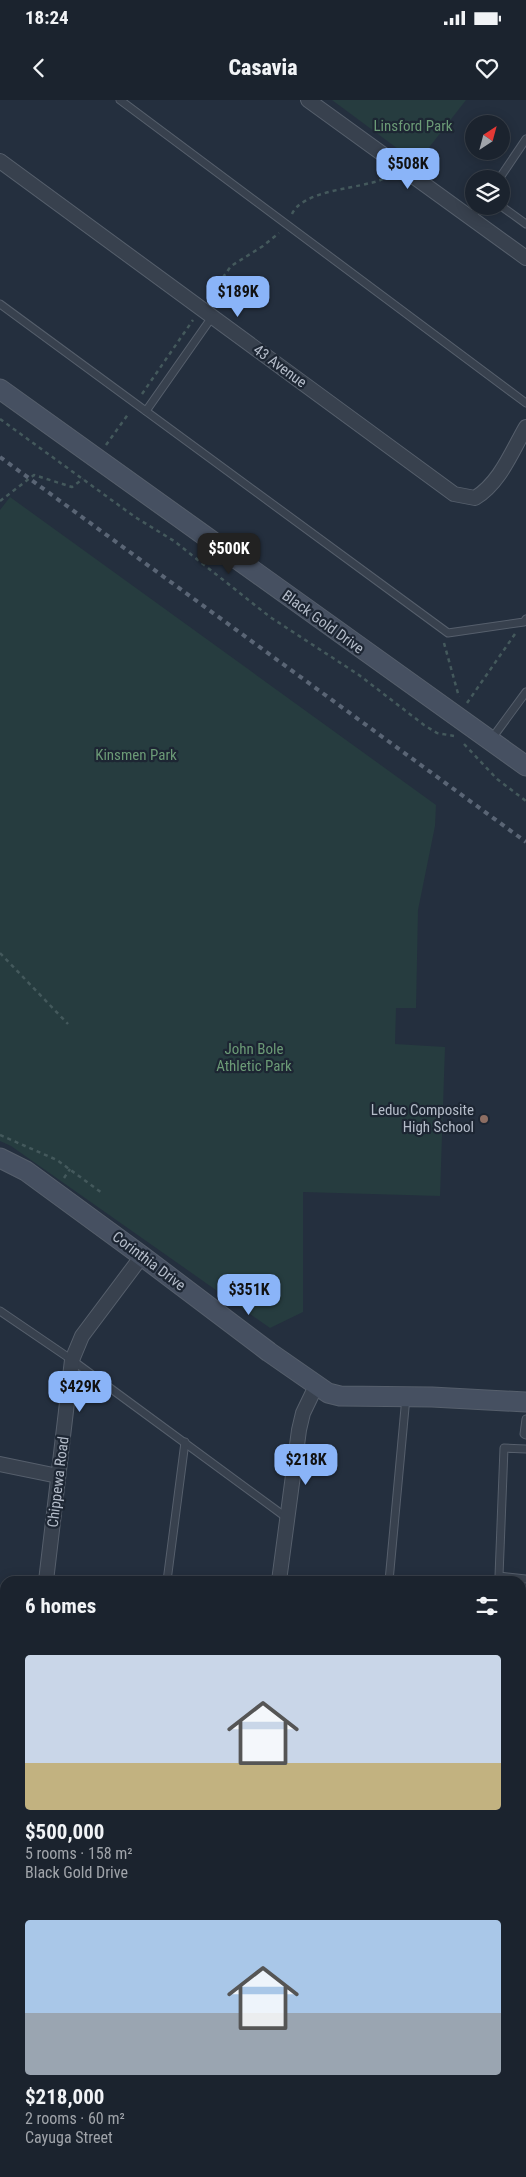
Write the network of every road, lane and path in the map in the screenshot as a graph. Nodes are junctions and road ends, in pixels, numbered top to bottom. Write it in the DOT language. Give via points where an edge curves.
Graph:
graph roads {
  1 [pos="120,100"];
  2 [pos="308,100"];
  3 [pos="526,139"];
  4 [pos="0,161"];
  5 [pos="404,170"];
  6 [pos="505,170"];
  7 [pos="510,212"];
  8 [pos="473,215"];
  9 [pos="471,218"];
  10 [pos="526,224"];
  11 [pos="287,226"];
  12 [pos="526,258"];
  13 [pos="0,304"];
  14 [pos="207,313"];
  15 [pos="0,389"];
  16 [pos="526,403"];
  17 [pos="135,404"];
  18 [pos="146,411"];
  19 [pos="0,418"];
  20 [pos="526,426"];
  21 [pos="103,450"];
  22 [pos="83,479"];
  23 [pos="0,501"];
  24 [pos="525,620"];
  25 [pos="440,627"];
  26 [pos="526,692"];
  27 [pos="459,713"];
  28 [pos="444,734"];
  29 [pos="490,741"];
  30 [pos="526,766"];
  31 [pos="526,801"];
  32 [pos="0,953"];
  33 [pos="68,1024"];
  34 [pos="0,1135"];
  35 [pos="0,1158"];
  36 [pos="102,1193"];
  37 [pos="142,1256"];
  38 [pos="0,1310"];
  39 [pos="72,1360"];
  40 [pos="316,1386"];
  41 [pos="406,1396"];
  42 [pos="526,1402"];
  43 [pos="526,1419"];
  44 [pos="526,1435"];
  45 [pos="185,1442"];
  46 [pos="526,1450"];
  47 [pos="0,1464"];
  48 [pos="58,1476"];
  49 [pos="287,1518"];
  50 [pos="47,1576"];
  51 [pos="168,1576"];
  52 [pos="280,1576"];
  53 [pos="389,1576"];
  54 [pos="499,1576"];
  1 -- 11 [label="lane"];
  2 -- 5 [label="street"];
  3 -- 6 [label="lane"];
  4 -- 14 [label="street, 43 Avenue"];
  5 -- 9 [label="street"];
  5 -- 11 [label="path" via="373,183 322,194 295,208"];
  7 -- 10 [label="lane"];
  8 -- 9 [label="lane"];
  9 -- 12 [label="street"];
  11 -- 14 [label="path" via="231,266"];
  11 -- 16 [label="lane"];
  13 -- 17 [label="lane"];
  14 -- 17 [label="path"];
  14 -- 18 [label="lane"];
  14 -- 20 [label="street, 43 Avenue" via="454,494 475,498 492,485"];
  15 -- 27 [label="main road, Black Gold Drive"];
  17 -- 18 [label="lane"];
  17 -- 21 [label="path"];
  18 -- 25 [label="lane"];
  19 -- 22 [label="path"];
  22 -- 23 [label="path" via="72,486 34,476"];
  22 -- 28 [label="path" via="174,541 270,617 358,675 424,725"];
  24 -- 25 [label="lane" via="448,633"];
  24 -- 27 [label="path"];
  25 -- 27 [label="path"];
  26 -- 29 [label="lane"];
  27 -- 28 [label="path"];
  27 -- 29 [label="main road, Black Gold Drive"];
  28 -- 31 [label="path" via="454,736 497,779"];
  29 -- 30 [label="main road, Black Gold Drive"];
  32 -- 33 [label="path"];
  34 -- 36 [label="path" via="57,1160"];
  35 -- 37 [label="main road, Corinthia Drive" via="26,1171"];
  37 -- 39 [label="street, Chippewa Road" via="82,1336"];
  37 -- 40 [label="main road, Corinthia Drive"];
  38 -- 39 [label="lane"];
  39 -- 45 [label="lane"];
  39 -- 48 [label="street, Chippewa Road"];
  40 -- 41 [label="main road, Corinthia Drive" via="340,1396"];
  40 -- 49 [label="street" via="299,1430"];
  41 -- 42 [label="main road, Corinthia Drive"];
  41 -- 53 [label="lane"];
  43 -- 44 [label="lane"];
  45 -- 49 [label="lane"];
  45 -- 51 [label="lane"];
  46 -- 54 [label="lane" via="504,1448"];
  47 -- 48 [label="street"];
  48 -- 50 [label="street, Chippewa Road"];
  49 -- 52 [label="street"];
}
